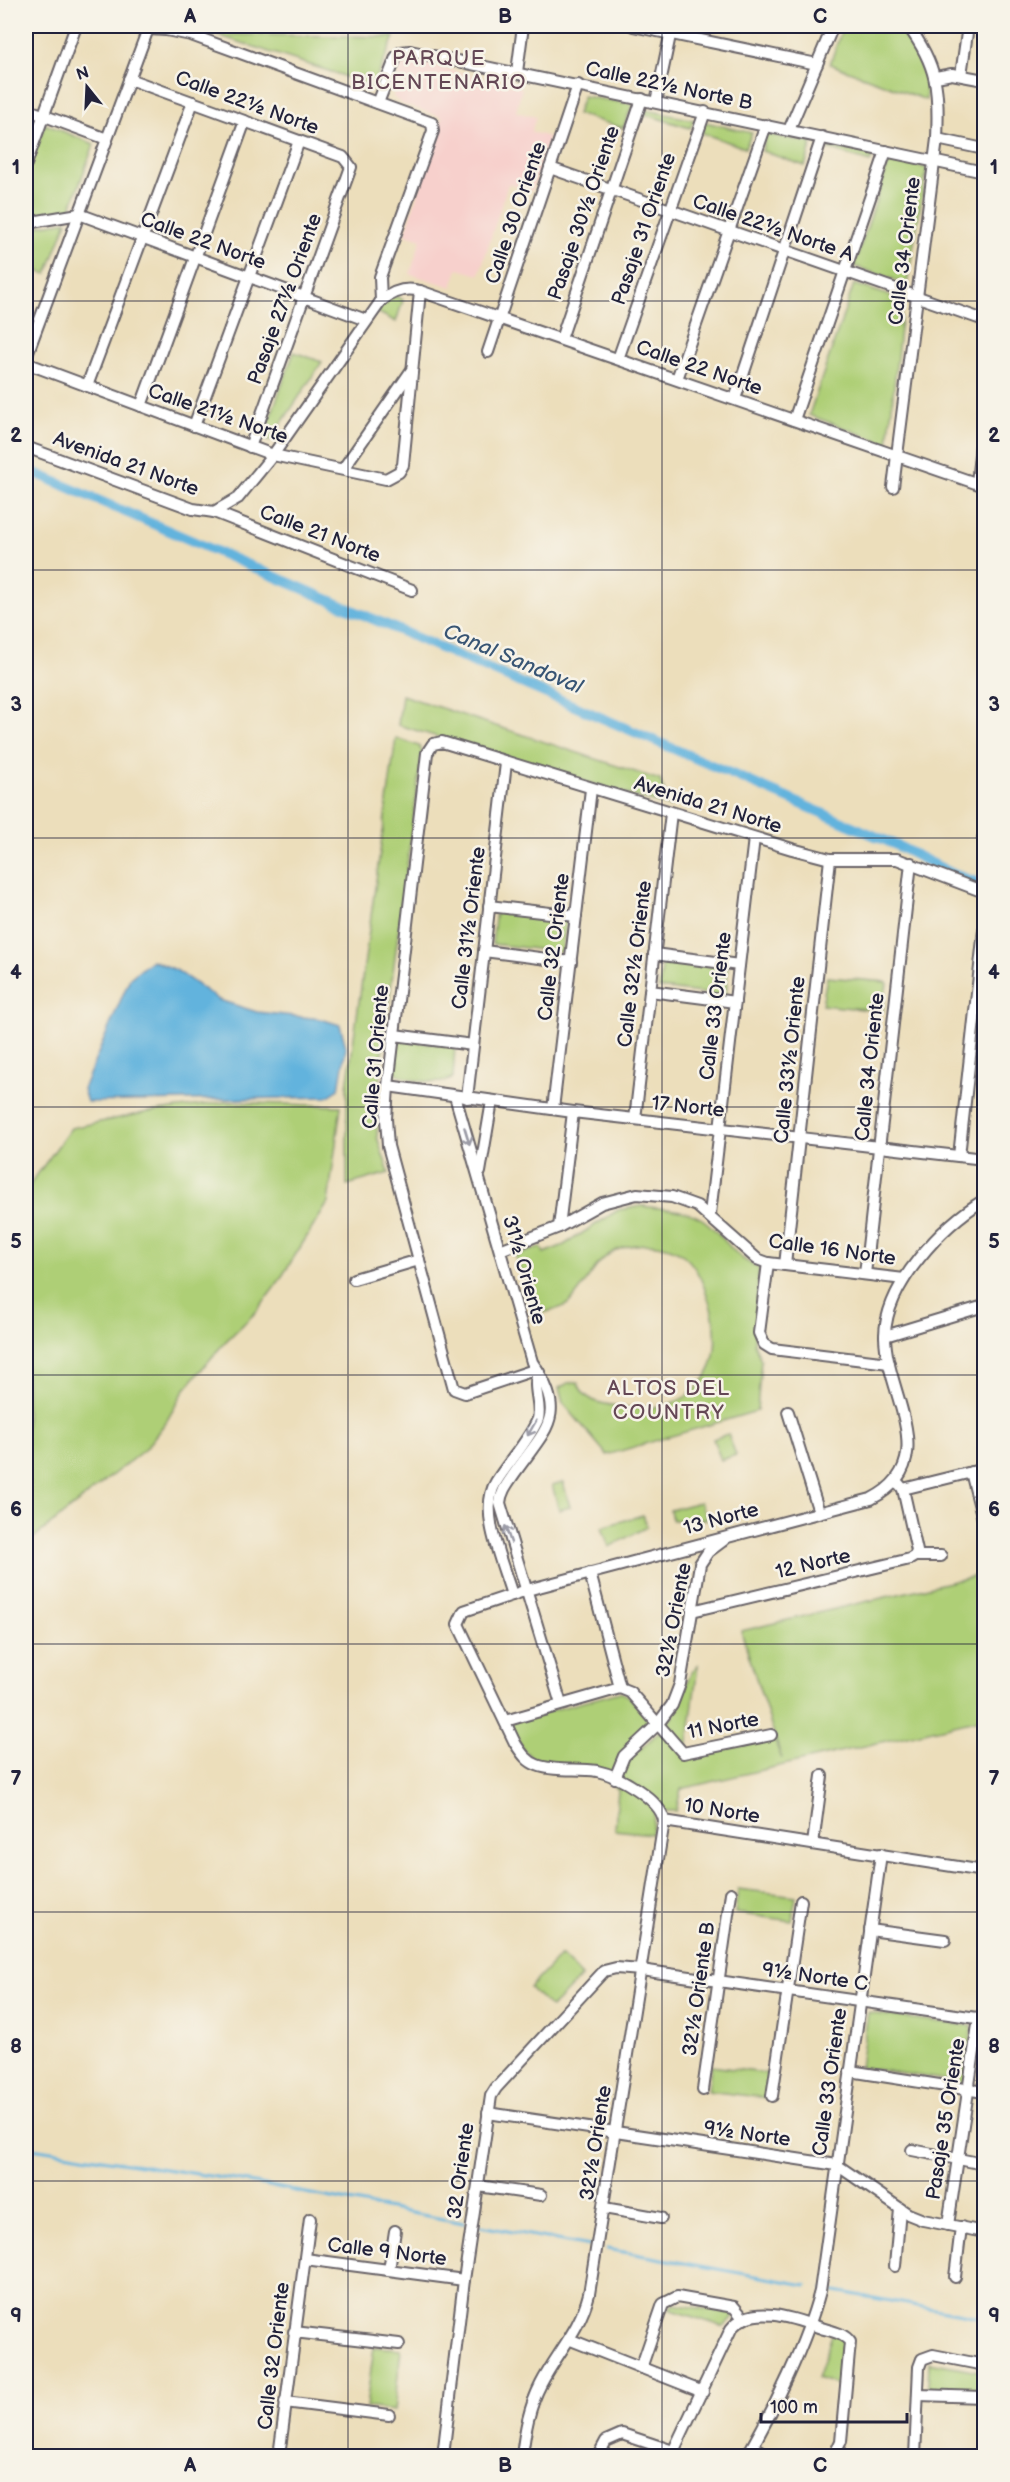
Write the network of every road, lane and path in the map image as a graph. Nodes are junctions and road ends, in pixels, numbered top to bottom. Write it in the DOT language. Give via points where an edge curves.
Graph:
graph roads {
  1 [pos="76,26"];
  2 [pos="102,26"];
  3 [pos="523,26"];
  4 [pos="633,26"];
  5 [pos="833,26"];
  6 [pos="908,26"];
  7 [pos="968,26"];
  8 [pos="148,29"];
  9 [pos="671,29"];
  10 [pos="817,64"];
  11 [pos="517,72"];
  12 [pos="961,75"];
  13 [pos="936,77"];
  14 [pos="129,79"];
  15 [pos="984,80"];
  16 [pos="578,85"];
  17 [pos="642,99"];
  18 [pos="193,102"];
  19 [pos="656,102"];
  20 [pos="378,103"];
  21 [pos="26,109"];
  22 [pos="705,112"];
  23 [pos="43,115"];
  24 [pos="245,122"];
  25 [pos="766,125"];
  26 [pos="789,130"];
  27 [pos="822,137"];
  28 [pos="107,139"];
  29 [pos="937,139"];
  30 [pos="299,141"];
  31 [pos="984,149"];
  32 [pos="886,151"];
  33 [pos="934,161"];
  34 [pos="26,164"];
  35 [pos="350,164"];
  36 [pos="550,168"];
  37 [pos="984,172"];
  38 [pos="610,189"];
  39 [pos="670,210"];
  40 [pos="79,214"];
  41 [pos="26,223"];
  42 [pos="728,231"];
  43 [pos="142,237"];
  44 [pos="785,251"];
  45 [pos="196,257"];
  46 [pos="845,272"];
  47 [pos="249,277"];
  48 [pos="420,291"];
  49 [pos="918,297"];
  50 [pos="305,298"];
  51 [pos="381,301"];
  52 [pos="499,318"];
  53 [pos="366,320"];
  54 [pos="984,320"];
  55 [pos="561,339"];
  56 [pos="488,352"];
  57 [pos="26,357"];
  58 [pos="618,359"];
  59 [pos="26,363"];
  60 [pos="413,369"];
  61 [pos="677,379"];
  62 [pos="87,386"];
  63 [pos="735,399"];
  64 [pos="141,406"];
  65 [pos="984,416"];
  66 [pos="794,420"];
  67 [pos="194,426"];
  68 [pos="26,447"];
  69 [pos="250,447"];
  70 [pos="273,455"];
  71 [pos="898,456"];
  72 [pos="343,469"];
  73 [pos="981,484"];
  74 [pos="894,487"];
  75 [pos="214,512"];
  76 [pos="412,590"];
  77 [pos="427,753"];
  78 [pos="506,763"];
  79 [pos="591,789"];
  80 [pos="671,813"];
  81 [pos="754,838"];
  82 [pos="830,859"];
  83 [pos="910,863"];
  84 [pos="984,892"];
  85 [pos="489,906"];
  86 [pos="576,916"];
  87 [pos="984,930"];
  88 [pos="484,951"];
  89 [pos="654,954"];
  90 [pos="571,962"];
  91 [pos="739,965"];
  92 [pos="650,991"];
  93 [pos="735,1002"];
  94 [pos="394,1035"];
  95 [pos="473,1045"];
  96 [pos="388,1086"];
  97 [pos="455,1096"];
  98 [pos="467,1098"];
  99 [pos="492,1101"];
  100 [pos="553,1109"];
  101 [pos="573,1112"];
  102 [pos="635,1119"];
  103 [pos="720,1128"];
  104 [pos="799,1137"];
  105 [pos="879,1147"];
  106 [pos="959,1156"];
  107 [pos="984,1158"];
  108 [pos="479,1175"];
  109 [pos="984,1200"];
  110 [pos="710,1214"];
  111 [pos="559,1227"];
  112 [pos="500,1250"];
  113 [pos="419,1260"];
  114 [pos="768,1263"];
  115 [pos="785,1265"];
  116 [pos="865,1274"];
  117 [pos="354,1279"];
  118 [pos="904,1279"];
  119 [pos="984,1306"];
  120 [pos="885,1336"];
  121 [pos="889,1363"];
  122 [pos="538,1371"];
  123 [pos="788,1412"];
  124 [pos="984,1469"];
  125 [pos="971,1472"];
  126 [pos="899,1485"];
  127 [pos="495,1498"];
  128 [pos="819,1512"];
  129 [pos="984,1523"];
  130 [pos="734,1535"];
  131 [pos="915,1556"];
  132 [pos="941,1556"];
  133 [pos="590,1573"];
  134 [pos="527,1590"];
  135 [pos="512,1595"];
  136 [pos="692,1611"];
  137 [pos="460,1614"];
  138 [pos="620,1688"];
  139 [pos="561,1704"];
  140 [pos="505,1721"];
  141 [pos="657,1725"];
  142 [pos="771,1735"];
  143 [pos="822,1776"];
  144 [pos="615,1778"];
  145 [pos="664,1821"];
  146 [pos="813,1844"];
  147 [pos="881,1854"];
  148 [pos="984,1871"];
  149 [pos="731,1893"];
  150 [pos="801,1901"];
  151 [pos="870,1929"];
  152 [pos="945,1940"];
  153 [pos="641,1970"];
  154 [pos="718,1981"];
  155 [pos="788,1991"];
  156 [pos="860,2001"];
  157 [pos="982,2019"];
  158 [pos="850,2071"];
  159 [pos="703,2090"];
  160 [pos="969,2090"];
  161 [pos="984,2092"];
  162 [pos="772,2096"];
  163 [pos="488,2113"];
  164 [pos="616,2134"];
  165 [pos="912,2150"];
  166 [pos="958,2158"];
  167 [pos="984,2164"];
  168 [pos="837,2165"];
  169 [pos="478,2186"];
  170 [pos="542,2195"];
  171 [pos="604,2208"];
  172 [pos="900,2209"];
  173 [pos="661,2218"];
  174 [pos="310,2219"];
  175 [pos="948,2225"];
  176 [pos="961,2227"];
  177 [pos="394,2231"];
  178 [pos="984,2232"];
  179 [pos="304,2259"];
  180 [pos="895,2266"];
  181 [pos="389,2270"];
  182 [pos="955,2277"];
  183 [pos="464,2280"];
  184 [pos="744,2319"];
  185 [pos="809,2324"];
  186 [pos="294,2332"];
  187 [pos="571,2340"];
  188 [pos="399,2344"];
  189 [pos="984,2365"];
  190 [pos="641,2368"];
  191 [pos="703,2392"];
  192 [pos="918,2394"];
  193 [pos="984,2397"];
  194 [pos="285,2402"];
  195 [pos="389,2415"];
  196 [pos="753,2446"];
  197 [pos="672,2454"];
  198 [pos="836,2455"];
  199 [pos="279,2457"];
  200 [pos="443,2457"];
  201 [pos="522,2457"];
  202 [pos="598,2457"];
  203 [pos="747,2457"];
  204 [pos="770,2457"];
  205 [pos="915,2457"];
  1 -- 23 [label="street"];
  2 -- 8 [label="street"];
  3 -- 11 [label="street"];
  4 -- 9 [label="street"];
  5 -- 10 [label="street"];
  6 -- 13 [label="street, Calle 34 Oriente" via="926,52"];
  7 -- 12 [label="street"];
  8 -- 14 [label="street"];
  8 -- 20 [label="street" via="191,35"];
  9 -- 10 [label="street"];
  9 -- 19 [label="street"];
  10 -- 26 [label="street"];
  11 -- 16 [label="street, Calle 22½ Norte B"];
  11 -- 20 [label="street, Calle 22½ Norte B" via="404,51 396,57"];
  12 -- 13 [label="street"];
  12 -- 15 [label="street"];
  13 -- 29 [label="street, Calle 34 Oriente"];
  14 -- 18 [label="street, Calle 22½ Norte"];
  14 -- 28 [label="street"];
  16 -- 17 [label="street, Calle 22½ Norte B"];
  16 -- 36 [label="street, Calle 30 Oriente"];
  17 -- 19 [label="street, Calle 22½ Norte B"];
  17 -- 38 [label="street, Pasaje 30½ Oriente"];
  18 -- 24 [label="street, Calle 22½ Norte"];
  18 -- 43 [label="street"];
  19 -- 22 [label="street, Calle 22½ Norte B"];
  20 -- 51 [label="street" via="433,125 380,277"];
  21 -- 23 [label="street"];
  22 -- 25 [label="street, Calle 22½ Norte B"];
  22 -- 39 [label="street, Pasaje 31 Oriente"];
  23 -- 28 [label="street"];
  23 -- 34 [label="street"];
  24 -- 30 [label="street, Calle 22½ Norte"];
  24 -- 45 [label="street"];
  25 -- 26 [label="street, Calle 22½ Norte B"];
  25 -- 42 [label="street"];
  26 -- 27 [label="street, Calle 22½ Norte B"];
  27 -- 32 [label="street, Calle 22½ Norte B"];
  27 -- 44 [label="street"];
  28 -- 40 [label="street"];
  29 -- 31 [label="street"];
  29 -- 33 [label="street, Calle 34 Oriente"];
  30 -- 35 [label="street, Calle 22½ Norte" via="343,157"];
  30 -- 47 [label="street"];
  32 -- 33 [label="street, Calle 22½ Norte B"];
  32 -- 46 [label="street"];
  33 -- 37 [label="street, Calle 22½ Norte B"];
  33 -- 49 [label="street, Calle 34 Oriente"];
  35 -- 50 [label="street, Pasaje 27½ Oriente" via="351,174"];
  36 -- 38 [label="street, Calle 22½ Norte A"];
  36 -- 52 [label="street, Calle 30 Oriente"];
  38 -- 39 [label="street, Calle 22½ Norte A"];
  38 -- 55 [label="street, Pasaje 30½ Oriente"];
  39 -- 42 [label="street, Calle 22½ Norte A"];
  39 -- 58 [label="street, Pasaje 31 Oriente"];
  40 -- 41 [label="street, Calle 22 Norte"];
  40 -- 43 [label="street, Calle 22 Norte"];
  40 -- 57 [label="street"];
  42 -- 44 [label="street, Calle 22½ Norte A"];
  42 -- 61 [label="street"];
  43 -- 45 [label="street, Calle 22 Norte"];
  43 -- 62 [label="street"];
  44 -- 46 [label="street, Calle 22½ Norte A"];
  44 -- 63 [label="street"];
  45 -- 47 [label="street, Calle 22 Norte"];
  45 -- 64 [label="street"];
  46 -- 49 [label="street, Calle 22½ Norte A"];
  46 -- 66 [label="street"];
  47 -- 50 [label="street, Calle 22 Norte"];
  47 -- 67 [label="street"];
  48 -- 51 [label="street, Calle 22 Norte" via="401,290"];
  48 -- 52 [label="street, Calle 22 Norte"];
  48 -- 60 [label="street, Calle 21½ Norte"];
  49 -- 54 [label="street, Calle 22½ Norte A"];
  49 -- 71 [label="street, Calle 34 Oriente"];
  50 -- 53 [label="street, Calle 22 Norte"];
  50 -- 69 [label="street, Pasaje 27½ Oriente"];
  51 -- 53 [label="street"];
  52 -- 55 [label="street, Calle 22 Norte"];
  52 -- 56 [label="street, Calle 30 Oriente"];
  53 -- 70 [label="street"];
  55 -- 58 [label="street, Calle 22 Norte"];
  58 -- 61 [label="street, Calle 22 Norte"];
  59 -- 62 [label="street, Calle 21½ Norte"];
  60 -- 72 [label="street"];
  60 -- 72 [label="street, Calle 21½ Norte" via="403,465 399,472 386,479"];
  61 -- 63 [label="street, Calle 22 Norte"];
  62 -- 64 [label="street, Calle 21½ Norte"];
  63 -- 66 [label="street, Calle 22 Norte"];
  64 -- 67 [label="street, Calle 21½ Norte"];
  65 -- 73 [label="street"];
  66 -- 71 [label="street, Calle 22 Norte"];
  67 -- 69 [label="street, Calle 21½ Norte"];
  68 -- 75 [label="street, Avenida 21 Norte" via="193,509"];
  69 -- 70 [label="street, Calle 21½ Norte"];
  70 -- 72 [label="street, Calle 21½ Norte"];
  70 -- 75 [label="street" via="238,498"];
  71 -- 73 [label="street, Calle 22 Norte"];
  71 -- 74 [label="street, Calle 34 Oriente"];
  75 -- 76 [label="street, Calle 21 Norte"];
  77 -- 78 [label="street, Avenida 21 Norte" via="433,744 442,742"];
  77 -- 94 [label="street, Calle 31 Oriente"];
  78 -- 79 [label="street, Avenida 21 Norte"];
  78 -- 85 [label="street, Calle 31½ Oriente"];
  79 -- 80 [label="street, Avenida 21 Norte"];
  79 -- 86 [label="street, Calle 32 Oriente"];
  80 -- 81 [label="street, Avenida 21 Norte"];
  80 -- 89 [label="street, Calle 32½ Oriente"];
  81 -- 82 [label="street, Avenida 21 Norte"];
  81 -- 91 [label="street, Calle 33 Oriente"];
  82 -- 83 [label="street, Avenida 21 Norte"];
  82 -- 104 [label="street, Calle 33½ Oriente"];
  83 -- 84 [label="street, Avenida 21 Norte"];
  83 -- 105 [label="street, Calle 34 Oriente"];
  85 -- 86 [label="street"];
  85 -- 88 [label="street, Calle 31½ Oriente"];
  86 -- 90 [label="street, Calle 32 Oriente"];
  87 -- 106 [label="street"];
  88 -- 90 [label="street"];
  88 -- 95 [label="street, Calle 31½ Oriente"];
  89 -- 91 [label="street"];
  89 -- 92 [label="street, Calle 32½ Oriente"];
  90 -- 100 [label="street, Calle 32 Oriente"];
  91 -- 93 [label="street, Calle 33 Oriente"];
  92 -- 93 [label="street"];
  92 -- 102 [label="street, Calle 32½ Oriente"];
  93 -- 103 [label="street, Calle 33 Oriente"];
  94 -- 95 [label="street"];
  94 -- 96 [label="street, Calle 31 Oriente"];
  95 -- 98 [label="street, Calle 31½ Oriente"];
  96 -- 97 [label="street, 17 Norte"];
  96 -- 113 [label="street, Calle 31 Oriente" via="386,1132"];
  97 -- 98 [label="street, 17 Norte"];
  97 -- 108 [label="street, 31½ Oriente, one-way"];
  98 -- 99 [label="street, 17 Norte"];
  99 -- 100 [label="street, 17 Norte"];
  99 -- 108 [label="street, 31½ Oriente"];
  100 -- 101 [label="street, 17 Norte"];
  101 -- 102 [label="street, 17 Norte"];
  101 -- 111 [label="street"];
  102 -- 103 [label="street, 17 Norte"];
  103 -- 104 [label="street, 17 Norte"];
  103 -- 110 [label="street, Calle 33 Oriente"];
  104 -- 105 [label="street, 17 Norte"];
  104 -- 115 [label="street, Calle 33½ Oriente"];
  105 -- 106 [label="street, 17 Norte"];
  105 -- 116 [label="street, Calle 34 Oriente"];
  106 -- 107 [label="street, 17 Norte"];
  108 -- 112 [label="street, 31½ Oriente"];
  109 -- 118 [label="street" via="944,1232"];
  110 -- 111 [label="street, Calle 16 Norte" via="689,1202 637,1194 602,1203"];
  110 -- 114 [label="street, Calle 16 Norte" via="758,1259"];
  111 -- 112 [label="street, Calle 16 Norte"];
  112 -- 122 [label="street, 31½ Oriente" via="532,1362"];
  113 -- 117 [label="street"];
  113 -- 122 [label="street, Calle 31 Oriente" via="457,1392"];
  114 -- 115 [label="street, Calle 16 Norte"];
  114 -- 121 [label="street" via="759,1333 762,1342 772,1348"];
  115 -- 116 [label="street, Calle 16 Norte"];
  116 -- 118 [label="street, Calle 16 Norte"];
  118 -- 120 [label="street" via="891,1308"];
  119 -- 120 [label="street"];
  120 -- 121 [label="street"];
  121 -- 126 [label="street" via="908,1444"];
  122 -- 127 [label="street, 31½ Oriente" via="552,1401 550,1421"];
  123 -- 128 [label="street"];
  124 -- 125 [label="street, 13 Norte"];
  125 -- 126 [label="street, 13 Norte"];
  125 -- 129 [label="street"];
  126 -- 128 [label="street, 13 Norte" via="871,1498"];
  126 -- 131 [label="street"];
  134 -- 127 [label="street, one-way"];
  127 -- 135 [label="street" via="489,1516"];
  128 -- 130 [label="street, 13 Norte"];
  130 -- 133 [label="street, 13 Norte"];
  130 -- 136 [label="street, 32½ Oriente" via="708,1552 700,1564"];
  131 -- 132 [label="street, 12 Norte"];
  131 -- 136 [label="street, 12 Norte"];
  133 -- 134 [label="street, 13 Norte"];
  133 -- 138 [label="street"];
  134 -- 135 [label="street, 13 Norte"];
  134 -- 139 [label="street"];
  135 -- 137 [label="street, 13 Norte"];
  136 -- 141 [label="street, 32½ Oriente" via="680,1684 672,1705"];
  137 -- 140 [label="street, 10 Norte" via="458,1624"];
  138 -- 139 [label="street"];
  138 -- 141 [label="street" via="630,1692"];
  139 -- 140 [label="street"];
  140 -- 144 [label="street, 10 Norte" via="520,1752 535,1764 594,1770"];
  141 -- 142 [label="street, 11 Norte" via="684,1753"];
  141 -- 144 [label="street, 32½ Oriente" via="624,1756"];
  143 -- 146 [label="street"];
  144 -- 145 [label="street, 10 Norte" via="656,1803"];
  145 -- 146 [label="street, 10 Norte"];
  145 -- 153 [label="street, 32½ Oriente"];
  146 -- 147 [label="street, 10 Norte"];
  147 -- 148 [label="street, 10 Norte"];
  147 -- 151 [label="street, Calle 33 Oriente"];
  149 -- 154 [label="street, 32½ Oriente B"];
  150 -- 155 [label="street"];
  151 -- 152 [label="street"];
  151 -- 156 [label="street, Calle 33 Oriente"];
  153 -- 154 [label="street, 9½ Norte C"];
  153 -- 163 [label="street, 32 Oriente" via="612,1968 600,1974 495,2088"];
  153 -- 164 [label="street, 32½ Oriente"];
  154 -- 155 [label="street, 9½ Norte C"];
  154 -- 159 [label="street, 32½ Oriente B"];
  155 -- 156 [label="street, 9½ Norte C"];
  155 -- 162 [label="street"];
  156 -- 157 [label="street, 9½ Norte C"];
  156 -- 158 [label="street, Calle 33 Oriente"];
  157 -- 160 [label="street, Pasaje 35 Oriente"];
  158 -- 160 [label="street"];
  158 -- 168 [label="street, Calle 33 Oriente"];
  160 -- 161 [label="street"];
  160 -- 166 [label="street, Pasaje 35 Oriente"];
  163 -- 164 [label="street, 9½ Norte"];
  163 -- 169 [label="street, 32 Oriente"];
  164 -- 168 [label="street, 9½ Norte"];
  164 -- 171 [label="street, 32½ Oriente"];
  165 -- 166 [label="street"];
  166 -- 167 [label="street"];
  166 -- 175 [label="street, Pasaje 35 Oriente"];
  168 -- 172 [label="street, 9½ Norte"];
  168 -- 185 [label="street, Calle 33 Oriente" via="822,2279"];
  169 -- 170 [label="street"];
  169 -- 183 [label="street, 32 Oriente"];
  171 -- 173 [label="street"];
  171 -- 187 [label="street, 32½ Oriente" via="586,2306"];
  172 -- 175 [label="street, 9½ Norte" via="923,2220"];
  172 -- 180 [label="street"];
  174 -- 179 [label="street, Calle 32 Oriente"];
  175 -- 176 [label="street, 9½ Norte"];
  176 -- 178 [label="street, 9½ Norte"];
  176 -- 182 [label="street"];
  177 -- 181 [label="street"];
  179 -- 181 [label="street, Calle 9 Norte"];
  179 -- 186 [label="street, Calle 32 Oriente"];
  181 -- 183 [label="street, Calle 9 Norte"];
  183 -- 200 [label="street, 32 Oriente"];
  184 -- 185 [label="street" via="767,2315"];
  184 -- 190 [label="street" via="734,2307 677,2297 668,2299"];
  184 -- 191 [label="street" via="731,2329"];
  185 -- 196 [label="street"];
  185 -- 198 [label="street" via="850,2342 843,2431"];
  186 -- 188 [label="street"];
  186 -- 194 [label="street, Calle 32 Oriente"];
  187 -- 190 [label="street"];
  187 -- 201 [label="street, 32½ Oriente" via="536,2394"];
  189 -- 192 [label="street" via="933,2355 924,2357 919,2367"];
  190 -- 191 [label="street"];
  191 -- 197 [label="street"];
  192 -- 193 [label="street"];
  192 -- 205 [label="street"];
  194 -- 195 [label="street"];
  194 -- 199 [label="street, Calle 32 Oriente"];
  196 -- 203 [label="street"];
  196 -- 204 [label="street"];
  197 -- 202 [label="street" via="630,2435 611,2437"];
}
